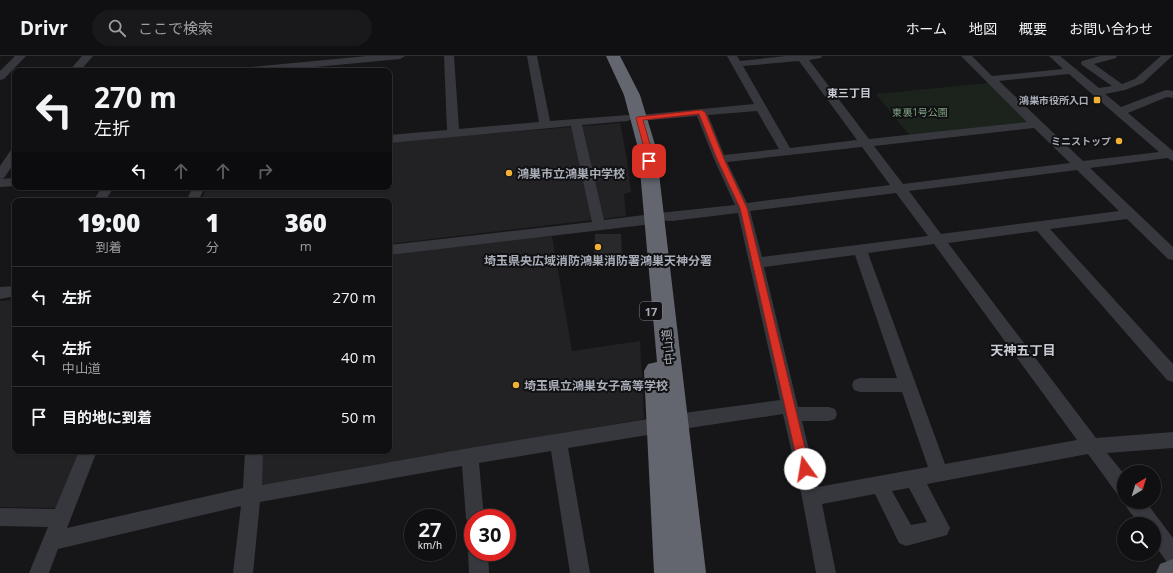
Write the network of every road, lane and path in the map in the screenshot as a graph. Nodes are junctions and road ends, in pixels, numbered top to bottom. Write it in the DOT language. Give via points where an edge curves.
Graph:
graph roads {
  1 [pos="20,56"];
  2 [pos="88,56"];
  3 [pos="256,56"];
  4 [pos="400,56"];
  5 [pos="449,56"];
  6 [pos="532,56"];
  7 [pos="602,56"];
  8 [pos="613,56"];
  9 [pos="817,56"];
  10 [pos="966,56"];
  11 [pos="1054,56"];
  12 [pos="1112,56"];
  13 [pos="1167,56"];
  14 [pos="802,57"];
  15 [pos="382,58"];
  16 [pos="734,60"];
  17 [pos="77,68"];
  18 [pos="251,68"];
  19 [pos="272,68"];
  20 [pos="381,68"];
  21 [pos="1071,71"];
  22 [pos="0,76"];
  23 [pos="12,76"];
  24 [pos="990,79"];
  25 [pos="1121,88"];
  26 [pos="1095,92"];
  27 [pos="1173,95"];
  28 [pos="760,107"];
  29 [pos="701,112"];
  30 [pos="1119,112"];
  31 [pos="634,118"];
  32 [pos="576,123"];
  33 [pos="1036,124"];
  34 [pos="545,126"];
  35 [pos="453,134"];
  36 [pos="392,139"];
  37 [pos="866,142"];
  38 [pos="786,151"];
  39 [pos="1171,156"];
  40 [pos="12,157"];
  41 [pos="720,159"];
  42 [pos="1080,165"];
  43 [pos="0,175"];
  44 [pos="12,182"];
  45 [pos="0,184"];
  46 [pos="900,188"];
  47 [pos="744,208"];
  48 [pos="1130,214"];
  49 [pos="650,218"];
  50 [pos="599,225"];
  51 [pos="1040,226"];
  52 [pos="938,238"];
  53 [pos="860,249"];
  54 [pos="392,250"];
  55 [pos="1173,255"];
  56 [pos="756,263"];
  57 [pos="12,291"];
  58 [pos="0,293"];
  59 [pos="1173,375"];
  60 [pos="860,385"];
  61 [pos="908,385"];
  62 [pos="791,410"];
  63 [pos="829,414"];
  64 [pos="668,424"];
  65 [pos="558,440"];
  66 [pos="1173,440"];
  67 [pos="1090,446"];
  68 [pos="88,454"];
  69 [pos="254,454"];
  70 [pos="470,456"];
  71 [pos="939,473"];
  72 [pos="914,478"];
  73 [pos="1117,480"];
  74 [pos="879,484"];
  75 [pos="252,495"];
  76 [pos="811,497"];
  77 [pos="474,509"];
  78 [pos="1139,509"];
  79 [pos="0,517"];
  80 [pos="1146,517"];
  81 [pos="60,518"];
  82 [pos="1161,538"];
  83 [pos="51,541"];
  84 [pos="1173,554"];
  85 [pos="478,561"];
  86 [pos="1173,572"];
  87 [pos="39,573"];
  88 [pos="243,573"];
  89 [pos="479,573"];
  90 [pos="580,573"];
  91 [pos="669,573"];
  92 [pos="691,573"];
  93 [pos="826,573"];
  94 [pos="1169,573"];
  1 -- 22 [label="street"];
  2 -- 17 [label="street"];
  3 -- 18 [label="street"];
  4 -- 15 [label="street"];
  5 -- 35 [label="street"];
  6 -- 34 [label="street"];
  7 -- 31 [label="highway, 中山道 / 17"];
  8 -- 31 [label="highway, 中山道 / 17" via="629,89"];
  9 -- 14 [label="street"];
  10 -- 24 [label="street"];
  11 -- 21 [label="street"];
  12 -- 25 [label="street" via="1086,63"];
  13 -- 25 [label="street" via="1139,81"];
  14 -- 16 [label="street"];
  14 -- 37 [label="street"];
  15 -- 19 [label="street"];
  15 -- 20 [label="street"];
  16 -- 28 [label="street"];
  21 -- 24 [label="street"];
  21 -- 26 [label="street"];
  22 -- 23 [label="street"];
  24 -- 33 [label="street"];
  25 -- 26 [label="street"];
  26 -- 30 [label="street"];
  27 -- 30 [label="street" via="1167,93"];
  28 -- 29 [label="street"];
  28 -- 38 [label="street"];
  29 -- 31 [label="street"];
  29 -- 41 [label="street"];
  30 -- 39 [label="street"];
  31 -- 32 [label="street"];
  31 -- 49 [label="highway, 中山道 / 17" via="638,158"];
  32 -- 34 [label="street"];
  32 -- 50 [label="street"];
  33 -- 37 [label="street"];
  33 -- 42 [label="street"];
  34 -- 35 [label="street"];
  35 -- 36 [label="street"];
  37 -- 38 [label="street"];
  37 -- 46 [label="street"];
  38 -- 41 [label="street"];
  39 -- 42 [label="street"];
  40 -- 43 [label="street"];
  41 -- 47 [label="street"];
  42 -- 46 [label="street"];
  42 -- 48 [label="street"];
  44 -- 45 [label="street"];
  46 -- 47 [label="street"];
  46 -- 52 [label="street"];
  47 -- 49 [label="street"];
  47 -- 56 [label="street"];
  48 -- 51 [label="street"];
  48 -- 55 [label="street"];
  49 -- 50 [label="street"];
  49 -- 64 [label="highway, 中山道 / 17"];
  50 -- 54 [label="street"];
  51 -- 52 [label="street"];
  51 -- 59 [label="street"];
  52 -- 53 [label="street"];
  52 -- 67 [label="street"];
  53 -- 56 [label="street"];
  53 -- 61 [label="street"];
  56 -- 62 [label="street"];
  57 -- 58 [label="street"];
  60 -- 61 [label="street"];
  61 -- 71 [label="street"];
  62 -- 63 [label="street"];
  62 -- 64 [label="street"];
  62 -- 76 [label="street"];
  64 -- 65 [label="street"];
  64 -- 91 [label="highway, 中山道 / 17"];
  64 -- 92 [label="highway, 中山道 / 17"];
  65 -- 70 [label="street"];
  65 -- 90 [label="street"];
  66 -- 67 [label="street"];
  67 -- 71 [label="street"];
  67 -- 73 [label="street"];
  68 -- 81 [label="street"];
  69 -- 75 [label="street"];
  70 -- 75 [label="street"];
  70 -- 77 [label="street"];
  71 -- 72 [label="street"];
  72 -- 74 [label="street"];
  72 -- 74 [label="street" via="940,528 906,536"];
  74 -- 76 [label="street"];
  75 -- 83 [label="street"];
  75 -- 88 [label="street"];
  76 -- 93 [label="street"];
  78 -- 80 [label="street"];
  79 -- 81 [label="street"];
  81 -- 83 [label="street"];
  82 -- 84 [label="street"];
  83 -- 87 [label="street"];
  85 -- 89 [label="street"];
  86 -- 94 [label="main road"];
}
